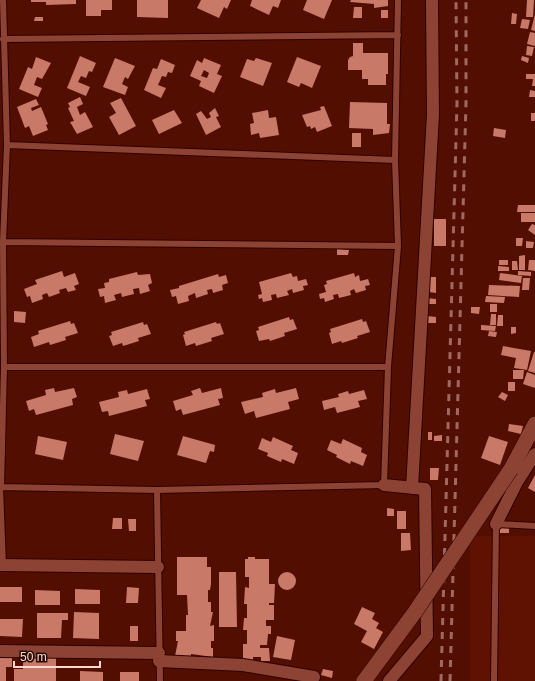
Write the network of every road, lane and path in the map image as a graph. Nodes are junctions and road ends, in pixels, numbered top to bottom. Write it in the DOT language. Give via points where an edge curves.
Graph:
graph roads {
  1 [pos="3,0"];
  2 [pos="398,0"];
  3 [pos="432,0"];
  4 [pos="398,35"];
  5 [pos="3,39"];
  6 [pos="7,145"];
  7 [pos="394,160"];
  8 [pos="3,242"];
  9 [pos="398,246"];
  10 [pos="4,367"];
  11 [pos="388,367"];
  12 [pos="535,424"];
  13 [pos="535,454"];
  14 [pos="384,485"];
  15 [pos="1,487"];
  16 [pos="412,488"];
  17 [pos="157,490"];
  18 [pos="496,524"];
  19 [pos="535,526"];
  20 [pos="2,565"];
  21 [pos="158,567"];
  22 [pos="0,651"];
  23 [pos="159,657"];
  24 [pos="314,677"];
  25 [pos="160,681"];
  26 [pos="364,681"];
  27 [pos="389,681"];
  28 [pos="494,681"];
  1 -- 5 [label="lane"];
  2 -- 4 [label="lane"];
  3 -- 16 [label="street" via="433,114"];
  4 -- 5 [label="lane"];
  4 -- 7 [label="lane"];
  5 -- 6 [label="lane"];
  6 -- 7 [label="lane"];
  6 -- 8 [label="lane"];
  7 -- 9 [label="lane"];
  8 -- 9 [label="lane"];
  8 -- 10 [label="lane"];
  9 -- 11 [label="lane"];
  10 -- 11 [label="lane"];
  10 -- 15 [label="lane"];
  11 -- 14 [label="lane"];
  12 -- 26 [label="street, bridge" via="511,469 415,612"];
  13 -- 18 [label="street"];
  14 -- 16 [label="street"];
  14 -- 17 [label="lane"];
  15 -- 17 [label="lane"];
  15 -- 20 [label="lane"];
  16 -- 27 [label="street" via="425,489 427,636"];
  17 -- 21 [label="lane"];
  18 -- 19 [label="lane"];
  18 -- 28 [label="lane"];
  20 -- 21 [label="street"];
  21 -- 23 [label="lane"];
  22 -- 23 [label="street"];
  23 -- 24 [label="street" via="243,665"];
  23 -- 25 [label="lane"];
}
